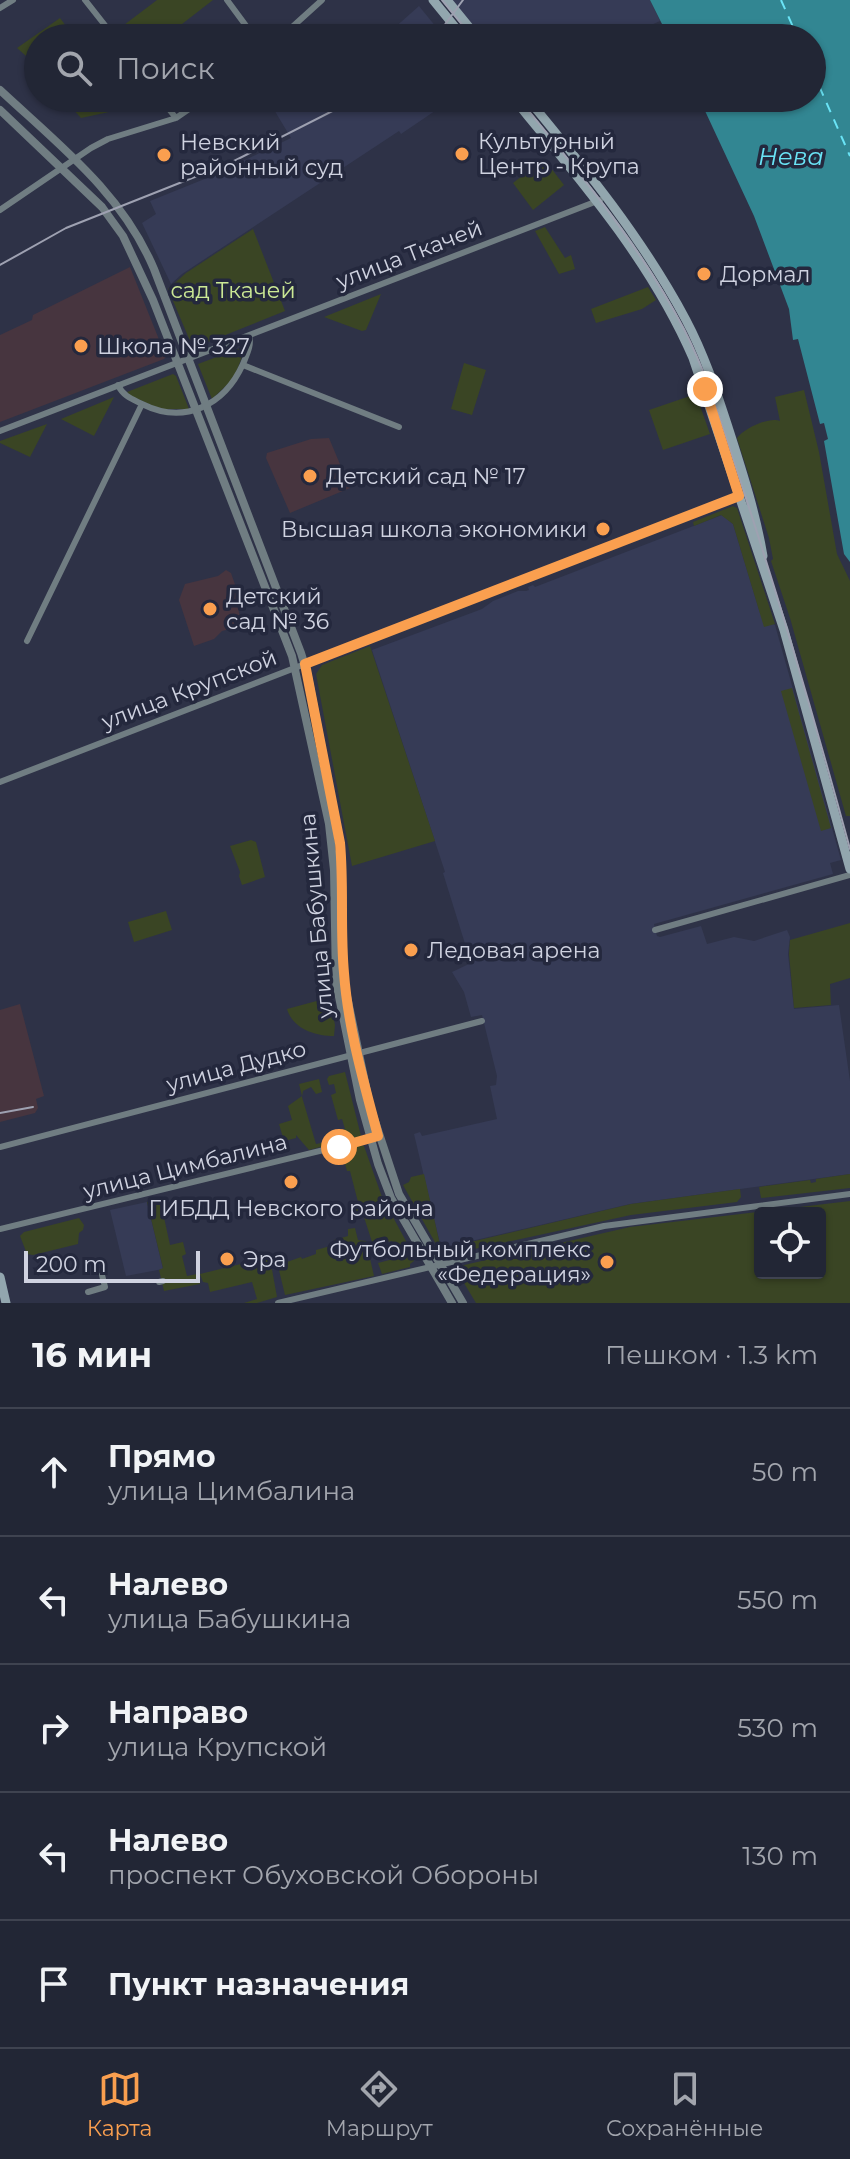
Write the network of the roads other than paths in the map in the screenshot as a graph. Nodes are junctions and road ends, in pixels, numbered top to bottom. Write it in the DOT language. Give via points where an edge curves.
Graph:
graph roads {
  1 [pos="13,0"];
  2 [pos="85,0"];
  3 [pos="227,0"];
  4 [pos="322,0"];
  5 [pos="433,0"];
  6 [pos="447,0"];
  7 [pos="0,8"];
  8 [pos="104,24"];
  9 [pos="245,24"];
  10 [pos="295,24"];
  11 [pos="453,24"];
  12 [pos="467,24"];
  13 [pos="0,90"];
  14 [pos="0,110"];
  15 [pos="171,112"];
  16 [pos="185,112"];
  17 [pos="525,112"];
  18 [pos="537,112"];
  19 [pos="176,118"];
  20 [pos="74,158"];
  21 [pos="61,166"];
  22 [pos="602,199"];
  23 [pos="116,203"];
  24 [pos="102,207"];
  25 [pos="0,210"];
  26 [pos="134,228"];
  27 [pos="123,236"];
  28 [pos="249,335"];
  29 [pos="182,361"];
  30 [pos="243,365"];
  31 [pos="120,389"];
  32 [pos="142,404"];
  33 [pos="201,408"];
  34 [pos="399,427"];
  35 [pos="0,431"];
  36 [pos="744,494"];
  37 [pos="27,641"];
  38 [pos="300,666"];
  39 [pos="0,782"];
  40 [pos="850,869"];
  41 [pos="850,875"];
  42 [pos="655,930"];
  43 [pos="482,1021"];
  44 [pos="354,1054"];
  45 [pos="374,1137"];
  46 [pos="0,1147"];
  47 [pos="850,1194"];
  48 [pos="0,1229"];
  49 [pos="435,1266"];
  50 [pos="102,1275"];
  51 [pos="0,1277"];
  52 [pos="88,1292"];
  53 [pos="6,1303"];
  54 [pos="278,1303"];
  55 [pos="452,1303"];
  56 [pos="463,1303"];
  1 -- 7 [label="street"];
  2 -- 8 [label="street"];
  3 -- 9 [label="street"];
  4 -- 10 [label="street"];
  5 -- 11 [label="main road"];
  6 -- 12 [label="main road"];
  13 -- 20 [label="street, улица Бабушкина"];
  14 -- 21 [label="street, улица Бабушкина"];
  15 -- 19 [label="street"];
  16 -- 19 [label="street"];
  17 -- 22 [label="main road"];
  18 -- 22 [label="main road"];
  19 -- 20 [label="street" via="108,139"];
  20 -- 21 [label="street"];
  20 -- 23 [label="street, улица Бабушкина"];
  21 -- 24 [label="street, улица Бабушкина"];
  21 -- 25 [label="street"];
  22 -- 28 [label="street, улица Ткачей"];
  22 -- 36 [label="main road" via="689,347"];
  23 -- 24 [label="street"];
  23 -- 26 [label="street, улица Бабушкина"];
  24 -- 27 [label="street, улица Бабушкина"];
  26 -- 27 [label="street"];
  26 -- 29 [label="street, улица Бабушкина" via="154,269"];
  27 -- 29 [label="street, улица Бабушкина"];
  28 -- 29 [label="street, улица Ткачей"];
  28 -- 30 [label="street"];
  29 -- 31 [label="street, улица Ткачей"];
  29 -- 33 [label="street, улица Бабушкина"];
  30 -- 33 [label="street" via="228,389"];
  30 -- 34 [label="street"];
  31 -- 32 [label="street"];
  31 -- 35 [label="street, улица Ткачей"];
  32 -- 33 [label="street" via="170,413"];
  32 -- 37 [label="street"];
  33 -- 38 [label="street, улица Бабушкина"];
  36 -- 38 [label="street, улица Крупской"];
  36 -- 40 [label="main road"];
  38 -- 39 [label="street, улица Крупской"];
  38 -- 44 [label="street, улица Бабушкина" via="340,843 343,969"];
  41 -- 42 [label="street"];
  43 -- 44 [label="street, улица Дудко"];
  44 -- 45 [label="street, улица Бабушкина"];
  44 -- 46 [label="street, улица Дудко"];
  45 -- 48 [label="street, улица Цимбалина"];
  45 -- 49 [label="street, улица Бабушкина" via="391,1198"];
  47 -- 49 [label="street" via="629,1221"];
  49 -- 54 [label="street"];
  49 -- 55 [label="street, улица Бабушкина"];
  49 -- 56 [label="street, улица Бабушкина"];
  50 -- 52 [label="street" via="105,1287"];
  51 -- 53 [label="main road"];
}
